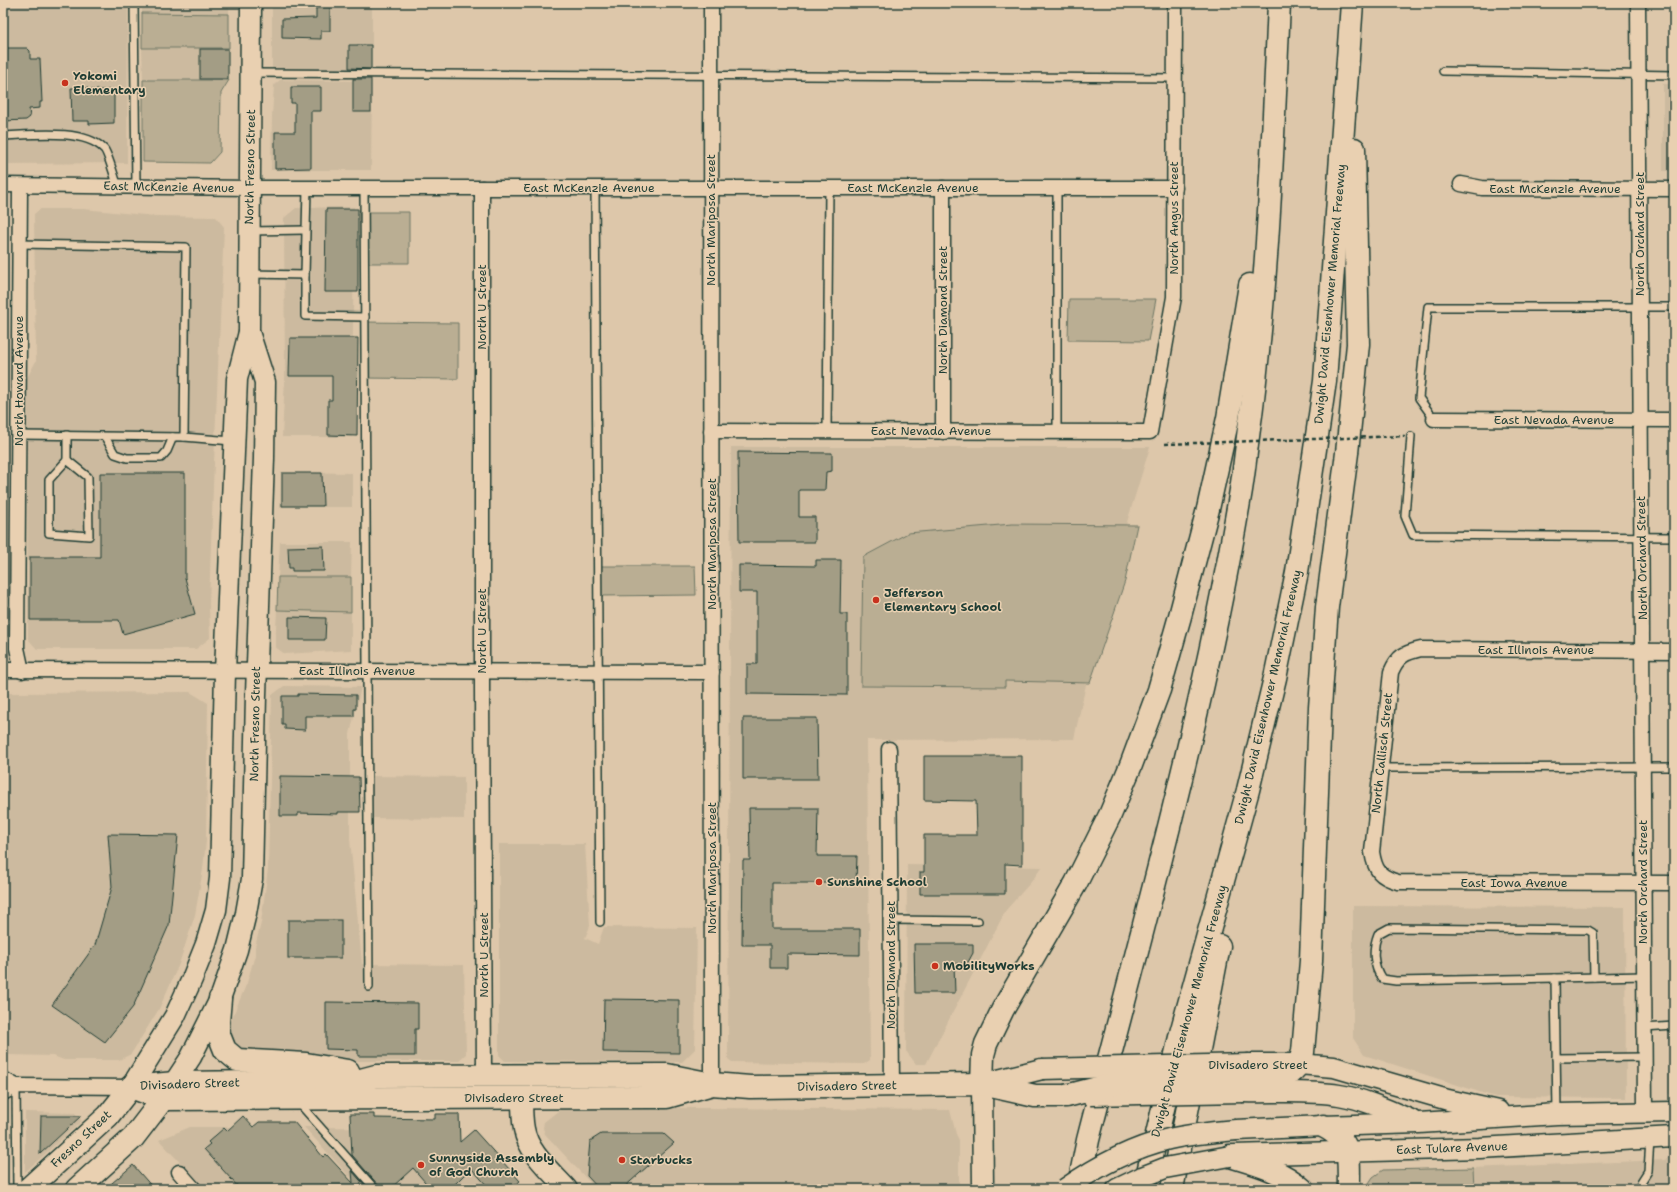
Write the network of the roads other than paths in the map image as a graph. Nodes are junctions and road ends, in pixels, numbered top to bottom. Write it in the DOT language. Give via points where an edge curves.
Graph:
graph roads {
  1 [pos="134,3"];
  2 [pos="251,3"];
  3 [pos="711,3"];
  4 [pos="1175,3"];
  5 [pos="1279,3"];
  6 [pos="1638,3"];
  7 [pos="1351,9"];
  8 [pos="1443,71"];
  9 [pos="252,73"];
  10 [pos="1639,75"];
  11 [pos="1674,75"];
  12 [pos="711,76"];
  13 [pos="1175,78"];
  14 [pos="3,136"];
  15 [pos="1461,184"];
  16 [pos="3,186"];
  17 [pos="20,186"];
  18 [pos="118,187"];
  19 [pos="136,187"];
  20 [pos="250,188"];
  21 [pos="307,188"];
  22 [pos="364,188"];
  23 [pos="482,188"];
  24 [pos="596,188"];
  25 [pos="711,188"];
  26 [pos="829,188"];
  27 [pos="943,188"];
  28 [pos="1057,188"];
  29 [pos="1175,188"];
  30 [pos="1640,189"];
  31 [pos="1674,189"];
  32 [pos="305,230"];
  33 [pos="249,231"];
  34 [pos="20,244"];
  35 [pos="250,274"];
  36 [pos="305,275"];
  37 [pos="1640,307"];
  38 [pos="1674,307"];
  39 [pos="365,317"];
  40 [pos="249,332"];
  41 [pos="1434,419"];
  42 [pos="1641,420"];
  43 [pos="1674,420"];
  44 [pos="711,431"];
  45 [pos="827,431"];
  46 [pos="943,432"];
  47 [pos="1057,432"];
  48 [pos="1150,432"];
  49 [pos="19,435"];
  50 [pos="67,435"];
  51 [pos="1408,436"];
  52 [pos="105,437"];
  53 [pos="173,437"];
  54 [pos="184,437"];
  55 [pos="235,441"];
  56 [pos="67,460"];
  57 [pos="1641,537"];
  58 [pos="1674,537"];
  59 [pos="1643,651"];
  60 [pos="1674,651"];
  61 [pos="1400,657"];
  62 [pos="3,670"];
  63 [pos="482,670"];
  64 [pos="22,671"];
  65 [pos="256,671"];
  66 [pos="367,671"];
  67 [pos="225,672"];
  68 [pos="598,672"];
  69 [pos="712,672"];
  70 [pos="889,749"];
  71 [pos="1642,767"];
  72 [pos="1674,767"];
  73 [pos="1381,768"];
  74 [pos="1248,790"];
  75 [pos="1372,852"];
  76 [pos="1644,883"];
  77 [pos="1674,883"];
  78 [pos="890,920"];
  79 [pos="978,921"];
  80 [pos="600,922"];
  81 [pos="1644,976"];
  82 [pos="1594,977"];
  83 [pos="1555,978"];
  84 [pos="370,987"];
  85 [pos="220,999"];
  86 [pos="1674,1026"];
  87 [pos="1644,1028"];
  88 [pos="1644,1057"];
  89 [pos="1556,1058"];
  90 [pos="1299,1064"];
  91 [pos="484,1075"];
  92 [pos="376,1076"];
  93 [pos="639,1076"];
  94 [pos="1246,1078"];
  95 [pos="3,1079"];
  96 [pos="712,1084"];
  97 [pos="982,1084"];
  98 [pos="892,1085"];
  99 [pos="16,1086"];
  100 [pos="131,1087"];
  101 [pos="169,1091"];
  102 [pos="3,1093"];
  103 [pos="522,1098"];
  104 [pos="296,1099"];
  105 [pos="355,1099"];
  106 [pos="1645,1112"];
  107 [pos="1674,1112"];
  108 [pos="1557,1114"];
  109 [pos="1529,1116"];
  110 [pos="1418,1123"];
  111 [pos="1674,1124"];
  112 [pos="1323,1126"];
  113 [pos="1674,1137"];
  114 [pos="1650,1138"];
  115 [pos="1549,1144"];
  116 [pos="1480,1148"];
  117 [pos="1348,1151"];
  118 [pos="1236,1158"];
  119 [pos="179,1172"];
  120 [pos="17,1189"];
  121 [pos="28,1189"];
  122 [pos="77,1189"];
  123 [pos="194,1189"];
  124 [pos="375,1189"];
  125 [pos="567,1189"];
  126 [pos="983,1189"];
  127 [pos="1065,1189"];
  128 [pos="1078,1189"];
  129 [pos="1117,1189"];
  130 [pos="1144,1189"];
  131 [pos="1172,1189"];
  132 [pos="1302,1189"];
  133 [pos="1349,1189"];
  134 [pos="1641,1189"];
  1 -- 19 [label="lane"];
  2 -- 9 [label="main road, North Fresno Street"];
  3 -- 12 [label="street, North Mariposa Street"];
  4 -- 13 [label="street, North Angus Street"];
  5 -- 97 [label="main road" via="1250,288 1242,339 1208,509 1180,616 1132,765 1076,883 988,1039 983,1055"];
  5 -- 128 [label="main road" via="1267,238 1257,362 1242,486 1223,595 1182,771 1088,1140"];
  6 -- 10 [label="street, North Orchard Street"];
  7 -- 74 [label="main road, Dwight David Eisenhower Memorial Freeway" via="1325,381 1297,572"];
  7 -- 90 [label="main road" via="1358,344 1327,608 1320,716 1311,961"];
  8 -- 10 [label="lane"];
  9 -- 12 [label="lane"];
  9 -- 20 [label="main road, North Fresno Street"];
  10 -- 11 [label="lane"];
  10 -- 30 [label="street, North Orchard Street"];
  12 -- 13 [label="lane"];
  12 -- 25 [label="street, North Mariposa Street"];
  13 -- 29 [label="street, North Angus Street"];
  14 -- 18 [label="lane" via="65,135 89,140 105,150"];
  15 -- 30 [label="street, East McKenzie Avenue" via="1482,188"];
  16 -- 17 [label="street, East McKenzie Avenue"];
  17 -- 18 [label="street, East McKenzie Avenue"];
  17 -- 34 [label="street, North Howard Avenue"];
  18 -- 19 [label="street, East McKenzie Avenue"];
  19 -- 20 [label="street, East McKenzie Avenue"];
  20 -- 21 [label="street, East McKenzie Avenue"];
  20 -- 33 [label="main road, North Fresno Street"];
  21 -- 22 [label="street, East McKenzie Avenue"];
  21 -- 32 [label="lane"];
  22 -- 23 [label="street, East McKenzie Avenue"];
  22 -- 39 [label="lane"];
  23 -- 24 [label="street, East McKenzie Avenue"];
  23 -- 63 [label="street, North U Street"];
  24 -- 25 [label="street, East McKenzie Avenue"];
  24 -- 68 [label="lane"];
  25 -- 26 [label="street, East McKenzie Avenue"];
  25 -- 44 [label="street, North Mariposa Street"];
  26 -- 27 [label="street, East McKenzie Avenue"];
  26 -- 45 [label="lane"];
  27 -- 28 [label="street, East McKenzie Avenue"];
  27 -- 46 [label="street, North Diamond Street"];
  28 -- 29 [label="street, East McKenzie Avenue"];
  28 -- 47 [label="lane"];
  29 -- 48 [label="street, North Angus Street" via="1174,297"];
  30 -- 31 [label="street, East McKenzie Avenue"];
  30 -- 37 [label="street, North Orchard Street"];
  32 -- 33 [label="lane"];
  32 -- 36 [label="lane"];
  33 -- 35 [label="main road, North Fresno Street"];
  34 -- 49 [label="street, North Howard Avenue"];
  34 -- 54 [label="lane" via="186,247"];
  35 -- 36 [label="lane"];
  35 -- 40 [label="main road, North Fresno Street"];
  36 -- 39 [label="lane" via="305,316"];
  37 -- 38 [label="lane"];
  37 -- 41 [label="lane" via="1428,307 1418,398"];
  37 -- 42 [label="street, North Orchard Street"];
  39 -- 66 [label="lane"];
  40 -- 55 [label="main road, North Fresno Street" via="237,379"];
  40 -- 65 [label="main road, North Fresno Street" via="265,382"];
  41 -- 42 [label="street, East Nevada Avenue"];
  42 -- 43 [label="street, East Nevada Avenue"];
  42 -- 57 [label="street, North Orchard Street"];
  44 -- 45 [label="street, East Nevada Avenue"];
  44 -- 69 [label="street, North Mariposa Street"];
  45 -- 46 [label="street, East Nevada Avenue"];
  46 -- 47 [label="street, East Nevada Avenue"];
  47 -- 48 [label="street, East Nevada Avenue"];
  49 -- 50 [label="lane"];
  49 -- 64 [label="street, North Howard Avenue" via="17,648"];
  50 -- 52 [label="lane"];
  50 -- 56 [label="lane"];
  51 -- 57 [label="lane" via="1405,516 1413,535"];
  52 -- 53 [label="lane"];
  52 -- 53 [label="lane" via="115,454 127,458 161,458 168,451"];
  53 -- 54 [label="lane"];
  54 -- 55 [label="lane"];
  55 -- 67 [label="main road, North Fresno Street"];
  56 -- 56 [label="lane" via="49,480 49,533 89,536 88,477"];
  57 -- 58 [label="lane"];
  57 -- 59 [label="street, North Orchard Street"];
  59 -- 60 [label="street, East Illinois Avenue"];
  59 -- 61 [label="street, East Illinois Avenue" via="1421,649"];
  59 -- 71 [label="street, North Orchard Street"];
  61 -- 73 [label="street, North Callisch Street" via="1391,672"];
  62 -- 64 [label="street, East Illinois Avenue"];
  63 -- 66 [label="street, East Illinois Avenue"];
  63 -- 68 [label="street, East Illinois Avenue"];
  63 -- 91 [label="street, North U Street"];
  64 -- 67 [label="street, East Illinois Avenue"];
  65 -- 66 [label="street, East Illinois Avenue"];
  65 -- 67 [label="street, East Illinois Avenue"];
  65 -- 85 [label="main road, North Fresno Street" via="252,879 237,950"];
  66 -- 84 [label="lane"];
  67 -- 100 [label="main road, North Fresno Street" via="221,852 216,910 206,944 176,1016"];
  68 -- 69 [label="street, East Illinois Avenue"];
  68 -- 80 [label="lane"];
  69 -- 96 [label="street, North Mariposa Street"];
  70 -- 78 [label="street, North Diamond Street"];
  71 -- 72 [label="lane"];
  71 -- 73 [label="lane"];
  71 -- 76 [label="street, North Orchard Street"];
  73 -- 75 [label="street, North Callisch Street"];
  74 -- 130 [label="main road, Dwight David Eisenhower Memorial Freeway" via="1181,1033"];
  74 -- 131 [label="main road"];
  75 -- 76 [label="street, East Iowa Avenue" via="1377,871 1386,879 1398,882"];
  76 -- 77 [label="street, East Iowa Avenue"];
  76 -- 81 [label="street, North Orchard Street"];
  78 -- 79 [label="lane"];
  78 -- 98 [label="street, North Diamond Street"];
  81 -- 82 [label="lane"];
  81 -- 87 [label="street, North Orchard Street"];
  82 -- 83 [label="lane"];
  82 -- 83 [label="lane" via="1593,933 1588,930 1389,928 1378,934 1373,945 1376,970 1382,979 1396,981"];
  83 -- 89 [label="lane"];
  85 -- 92 [label="main road" via="219,1035 225,1050 237,1060 306,1064"];
  85 -- 101 [label="main road, North Fresno Street" via="194,1051"];
  86 -- 87 [label="lane"];
  87 -- 88 [label="street, North Orchard Street"];
  88 -- 89 [label="lane"];
  88 -- 106 [label="street, North Orchard Street"];
  89 -- 108 [label="lane"];
  90 -- 94 [label="main road, Divisadero Street" via="1288,1075 1276,1079"];
  90 -- 109 [label="main road, Divisadero Street" via="1334,1067 1448,1100"];
  91 -- 92 [label="main road, Divisadero Street"];
  91 -- 93 [label="main road, Divisadero Street"];
  91 -- 105 [label="main road" via="482,1079 467,1086 399,1088"];
  92 -- 101 [label="main road, Divisadero Street" via="357,1081"];
  93 -- 96 [label="main road, Divisadero Street" via="667,1075"];
  93 -- 103 [label="main road" via="592,1087 535,1087 529,1089"];
  94 -- 97 [label="main road, Divisadero Street, bridge" via="1042,1069"];
  94 -- 97 [label="main road, Divisadero Street, bridge" via="1130,1080 1066,1096 1034,1096"];
  94 -- 110 [label="main road, Divisadero Street" via="1340,1096 1378,1106"];
  95 -- 99 [label="street"];
  96 -- 98 [label="main road, Divisadero Street" via="750,1087"];
  96 -- 103 [label="main road, Divisadero Street" via="667,1097"];
  97 -- 98 [label="main road, Divisadero Street"];
  97 -- 126 [label="main road"];
  99 -- 100 [label="street"];
  99 -- 102 [label="street"];
  99 -- 120 [label="lane"];
  100 -- 101 [label="main road, Divisadero Street"];
  100 -- 121 [label="main road, Fresno Street" via="108,1116"];
  101 -- 104 [label="main road, Divisadero Street"];
  101 -- 122 [label="main road" via="133,1138"];
  103 -- 105 [label="main road, Divisadero Street"];
  103 -- 125 [label="main road" via="524,1130 529,1143"];
  104 -- 105 [label="main road, Divisadero Street"];
  104 -- 124 [label="lane"];
  106 -- 107 [label="main road"];
  106 -- 108 [label="main road"];
  106 -- 115 [label="main road" via="1634,1122 1621,1128 1582,1130"];
  108 -- 109 [label="main road"];
  109 -- 110 [label="main road"];
  110 -- 112 [label="main road"];
  110 -- 116 [label="main road, Divisadero Street" via="1445,1138"];
  111 -- 114 [label="main road" via="1662,1126"];
  112 -- 117 [label="main road" via="1339,1136"];
  112 -- 127 [label="main road, bridge" via="1236,1130 1168,1140 1117,1158"];
  113 -- 114 [label="main road, East Tulare Avenue"];
  114 -- 115 [label="main road, East Tulare Avenue"];
  114 -- 134 [label="lane" via="1648,1171 1641,1182"];
  115 -- 116 [label="main road, East Tulare Avenue"];
  116 -- 117 [label="main road, East Tulare Avenue"];
  117 -- 118 [label="main road, East Tulare Avenue"];
  117 -- 133 [label="main road"];
  118 -- 129 [label="main road, East Tulare Avenue, bridge" via="1165,1168"];
  118 -- 132 [label="main road" via="1284,1175"];
  119 -- 123 [label="street"];
}
